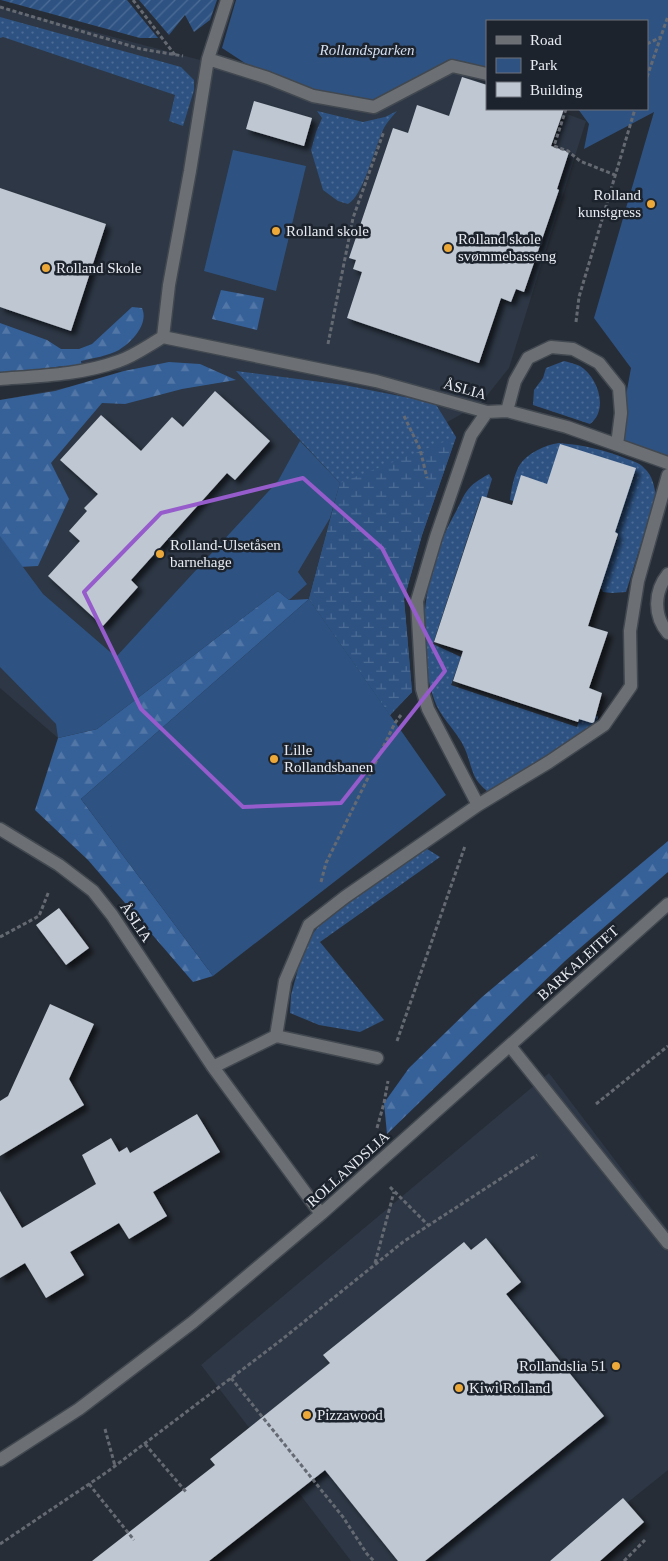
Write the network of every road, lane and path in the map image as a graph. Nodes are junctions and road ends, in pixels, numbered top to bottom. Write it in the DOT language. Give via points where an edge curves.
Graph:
graph roads {
  1 [pos="133,0"];
  2 [pos="227,0"];
  3 [pos="0,7"];
  4 [pos="668,16"];
  5 [pos="662,36"];
  6 [pos="648,43"];
  7 [pos="176,55"];
  8 [pos="208,59"];
  9 [pos="486,74"];
  10 [pos="648,74"];
  11 [pos="397,95"];
  12 [pos="566,110"];
  13 [pos="635,110"];
  14 [pos="615,175"];
  15 [pos="163,337"];
  16 [pos="573,349"];
  17 [pos="323,370"];
  18 [pos="0,379"];
  19 [pos="376,381"];
  20 [pos="507,410"];
  21 [pos="487,412"];
  22 [pos="616,445"];
  23 [pos="668,463"];
  24 [pos="668,475"];
  25 [pos="429,484"];
  26 [pos="668,574"];
  27 [pos="657,600"];
  28 [pos="634,602"];
  29 [pos="668,633"];
  30 [pos="422,689"];
  31 [pos="478,805"];
  32 [pos="0,829"];
  33 [pos="465,846"];
  34 [pos="59,865"];
  35 [pos="668,904"];
  36 [pos="309,925"];
  37 [pos="0,937"];
  38 [pos="276,1036"];
  39 [pos="397,1043"];
  40 [pos="510,1046"];
  41 [pos="668,1046"];
  42 [pos="377,1058"];
  43 [pos="213,1067"];
  44 [pos="389,1078"];
  45 [pos="596,1104"];
  46 [pos="537,1155"];
  47 [pos="372,1169"];
  48 [pos="394,1191"];
  49 [pos="321,1214"];
  50 [pos="428,1226"];
  51 [pos="668,1243"];
  52 [pos="375,1265"];
  53 [pos="231,1378"];
  54 [pos="105,1429"];
  55 [pos="145,1444"];
  56 [pos="0,1460"];
  57 [pos="115,1466"];
  58 [pos="89,1484"];
  59 [pos="187,1493"];
  60 [pos="134,1540"];
  61 [pos="645,1540"];
  62 [pos="0,1544"];
  63 [pos="369,1559"];
  64 [pos="374,1561"];
  65 [pos="624,1561"];
  1 -- 7 [label="path"];
  2 -- 8 [label="street"];
  3 -- 7 [label="path" via="141,49"];
  4 -- 5 [label="path"];
  5 -- 6 [label="path"];
  5 -- 10 [label="path"];
  7 -- 8 [label="path"];
  8 -- 11 [label="street" via="312,96 374,107"];
  8 -- 15 [label="street"];
  9 -- 11 [label="street" via="452,66"];
  11 -- 17 [label="path" via="353,218"];
  12 -- 14 [label="path" via="554,146"];
  13 -- 14 [label="path"];
  14 -- 16 [label="path" via="579,297"];
  15 -- 17 [label="street, ÅSLIA"];
  15 -- 18 [label="street" via="120,361 51,375"];
  16 -- 20 [label="street" via="551,347 528,358 515,381"];
  16 -- 22 [label="street" via="599,363 619,388 621,413"];
  17 -- 19 [label="street, ÅSLIA"];
  19 -- 21 [label="street, ÅSLIA"];
  19 -- 25 [label="path" via="401,410 420,449"];
  20 -- 21 [label="street, ÅSLIA"];
  20 -- 22 [label="street, ÅSLIA"];
  21 -- 30 [label="street" via="471,435 417,601"];
  22 -- 23 [label="street, ÅSLIA"];
  24 -- 28 [label="street"];
  26 -- 27 [label="street" via="659,587"];
  27 -- 28 [label="street"];
  27 -- 29 [label="street" via="658,614"];
  28 -- 31 [label="street" via="630,631 631,686 604,725"];
  30 -- 31 [label="street" via="428,709"];
  30 -- 36 [label="path" via="395,722 326,863"];
  31 -- 36 [label="street"];
  32 -- 34 [label="street, ÅSLIA"];
  33 -- 39 [label="path"];
  34 -- 37 [label="path" via="39,916"];
  34 -- 43 [label="street, ÅSLIA" via="93,891 112,915"];
  35 -- 40 [label="street, BARKALEITET"];
  36 -- 38 [label="street" via="285,981"];
  38 -- 42 [label="street"];
  38 -- 43 [label="street"];
  40 -- 47 [label="street, ROLLANDSLIA"];
  40 -- 51 [label="street"];
  41 -- 45 [label="path"];
  43 -- 49 [label="street, ÅSLIA"];
  44 -- 47 [label="path" via="368,1160"];
  46 -- 50 [label="path"];
  47 -- 48 [label="path"];
  47 -- 49 [label="street, ROLLANDSLIA"];
  48 -- 50 [label="path"];
  48 -- 52 [label="path"];
  49 -- 56 [label="street, ROLLANDSLIA" via="193,1322 79,1409"];
  50 -- 52 [label="path"];
  52 -- 53 [label="path"];
  53 -- 55 [label="path"];
  53 -- 63 [label="path" via="343,1516"];
  54 -- 57 [label="path"];
  55 -- 57 [label="path"];
  55 -- 59 [label="path"];
  57 -- 58 [label="path"];
  58 -- 60 [label="path"];
  58 -- 62 [label="path"];
  61 -- 65 [label="path"];
  63 -- 64 [label="path"];
}
